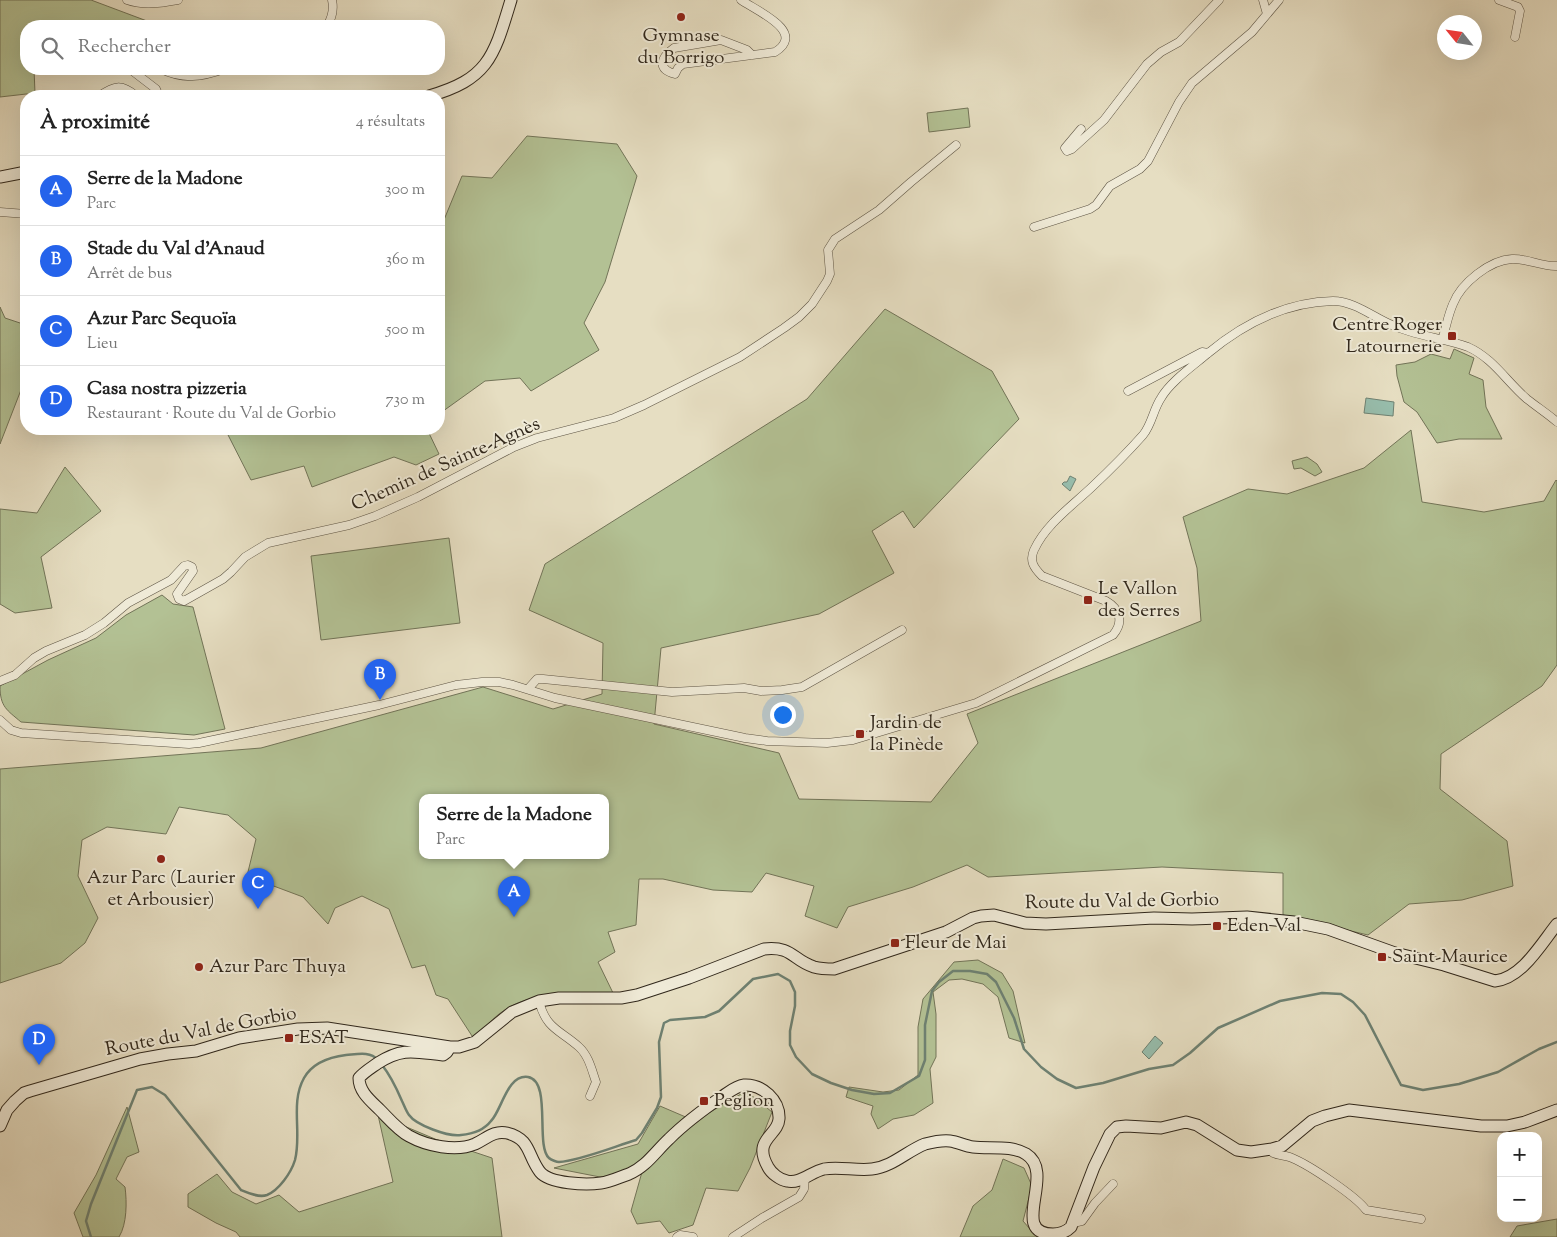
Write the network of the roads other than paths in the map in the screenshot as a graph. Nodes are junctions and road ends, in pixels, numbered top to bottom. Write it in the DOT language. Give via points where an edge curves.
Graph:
graph roads {
  1 [pos="127,0"];
  2 [pos="178,0"];
  3 [pos="332,0"];
  4 [pos="511,0"];
  5 [pos="741,0"];
  6 [pos="1219,0"];
  7 [pos="1263,0"];
  8 [pos="1279,0"];
  9 [pos="1499,0"];
  10 [pos="1267,14"];
  11 [pos="331,20"];
  12 [pos="1515,37"];
  13 [pos="752,55"];
  14 [pos="138,75"];
  15 [pos="175,75"];
  16 [pos="203,75"];
  17 [pos="109,90"];
  18 [pos="128,90"];
  19 [pos="157,90"];
  20 [pos="445,92"];
  21 [pos="1080,129"];
  22 [pos="956,145"];
  23 [pos="20,173"];
  24 [pos="0,177"];
  25 [pos="0,212"];
  26 [pos="20,214"];
  27 [pos="1034,227"];
  28 [pos="1557,266"];
  29 [pos="1442,340"];
  30 [pos="1208,353"];
  31 [pos="1128,391"];
  32 [pos="1557,422"];
  33 [pos="902,630"];
  34 [pos="0,681"];
  35 [pos="528,690"];
  36 [pos="0,720"];
  37 [pos="1557,924"];
  38 [pos="539,1001"];
  39 [pos="450,1047"];
  40 [pos="590,1096"];
  41 [pos="1557,1110"];
  42 [pos="0,1126"];
  43 [pos="1272,1149"];
  44 [pos="806,1177"];
  45 [pos="1114,1184"];
  46 [pos="1421,1219"];
  47 [pos="1073,1223"];
  48 [pos="743,1235"];
  49 [pos="677,1237"];
  50 [pos="692,1237"];
  51 [pos="733,1237"];
  1 -- 2 [label="street" via="155,4"];
  3 -- 11 [label="street"];
  4 -- 20 [label="street" via="494,51 485,64 463,84"];
  5 -- 13 [label="street" via="783,28 786,34 786,43 775,52"];
  6 -- 21 [label="street" via="1179,42 1147,64 1104,120 1067,151 1065,148"];
  7 -- 10 [label="street"];
  8 -- 10 [label="street"];
  9 -- 12 [label="street" via="1518,7 1520,11"];
  10 -- 27 [label="street" via="1252,32 1192,83 1148,161 1140,169 1110,186 1090,209"];
  13 -- 13 [label="street" via="721,40 674,48 667,53 663,67 675,74 683,64"];
  14 -- 19 [label="street"];
  15 -- 16 [label="street"];
  17 -- 18 [label="street" via="118,87"];
  22 -- 34 [label="street, Chemin de Sainte-Agnès" via="879,210 834,239 828,250 830,274 812,304 784,328 740,356 644,406 514,447 375,516 268,543 246,557 223,579 184,600 177,594 192,571 192,567 184,566 171,580 128,604 85,635 46,651 15,675"];
  23 -- 24 [label="street"];
  25 -- 26 [label="street"];
  28 -- 29 [label="street" via="1513,259 1487,267 1456,297"];
  29 -- 30 [label="street" via="1409,332 1335,301 1270,313"];
  29 -- 32 [label="street" via="1482,355 1526,398"];
  30 -- 31 [label="street" via="1202,352"];
  30 -- 35 [label="street" via="1165,391 1144,433 1056,520 1032,554 1035,569 1042,576 1115,607 1119,613 1118,628 1113,635 1023,680 976,702 854,740 827,743 745,738"];
  33 -- 35 [label="street" via="802,687 672,692 543,678 536,679"];
  35 -- 36 [label="street" via="499,682 456,684 379,705 189,744 20,733"];
  37 -- 38 [label="street, Route du Val de Gorbio" via="1520,968 1495,981 1394,954 1328,929 1294,922 1247,917 1046,924 1025,923 994,915 973,918 946,932 834,969 816,967 774,948 637,995"];
  38 -- 39 [label="street, Route du Val de Gorbio" via="512,1012 475,1042"];
  38 -- 40 [label="street" via="550,1024 586,1055 596,1082"];
  39 -- 42 [label="street, Route du Val de Gorbio" via="315,1027 239,1038 196,1051 140,1059 30,1090 7,1110"];
  39 -- 44 [label="street" via="443,1054 403,1052 385,1059 359,1078 362,1092 408,1136 426,1143 458,1147 476,1144 494,1133 508,1133 528,1146 536,1165 546,1177 554,1181 602,1183 640,1168 708,1106 733,1089 751,1086 768,1094 778,1111 777,1126 763,1149 769,1170 786,1181"];
  41 -- 43 [label="street" via="1507,1126 1481,1126 1349,1110 1312,1120 1282,1146"];
  43 -- 46 [label="street" via="1273,1153 1296,1160 1334,1184 1366,1210"];
  43 -- 47 [label="street" via="1237,1150 1197,1124 1186,1122 1161,1128 1118,1128 1110,1134 1094,1167"];
  44 -- 47 [label="street" via="827,1168 883,1167 938,1141 1018,1150 1033,1158 1036,1164 1034,1224 1040,1231 1059,1234 1067,1231"];
  44 -- 48 [label="street" via="800,1197 762,1218"];
  45 -- 47 [label="street" via="1082,1221"];
  48 -- 51 [label="street"];
  49 -- 50 [label="street"];
}
